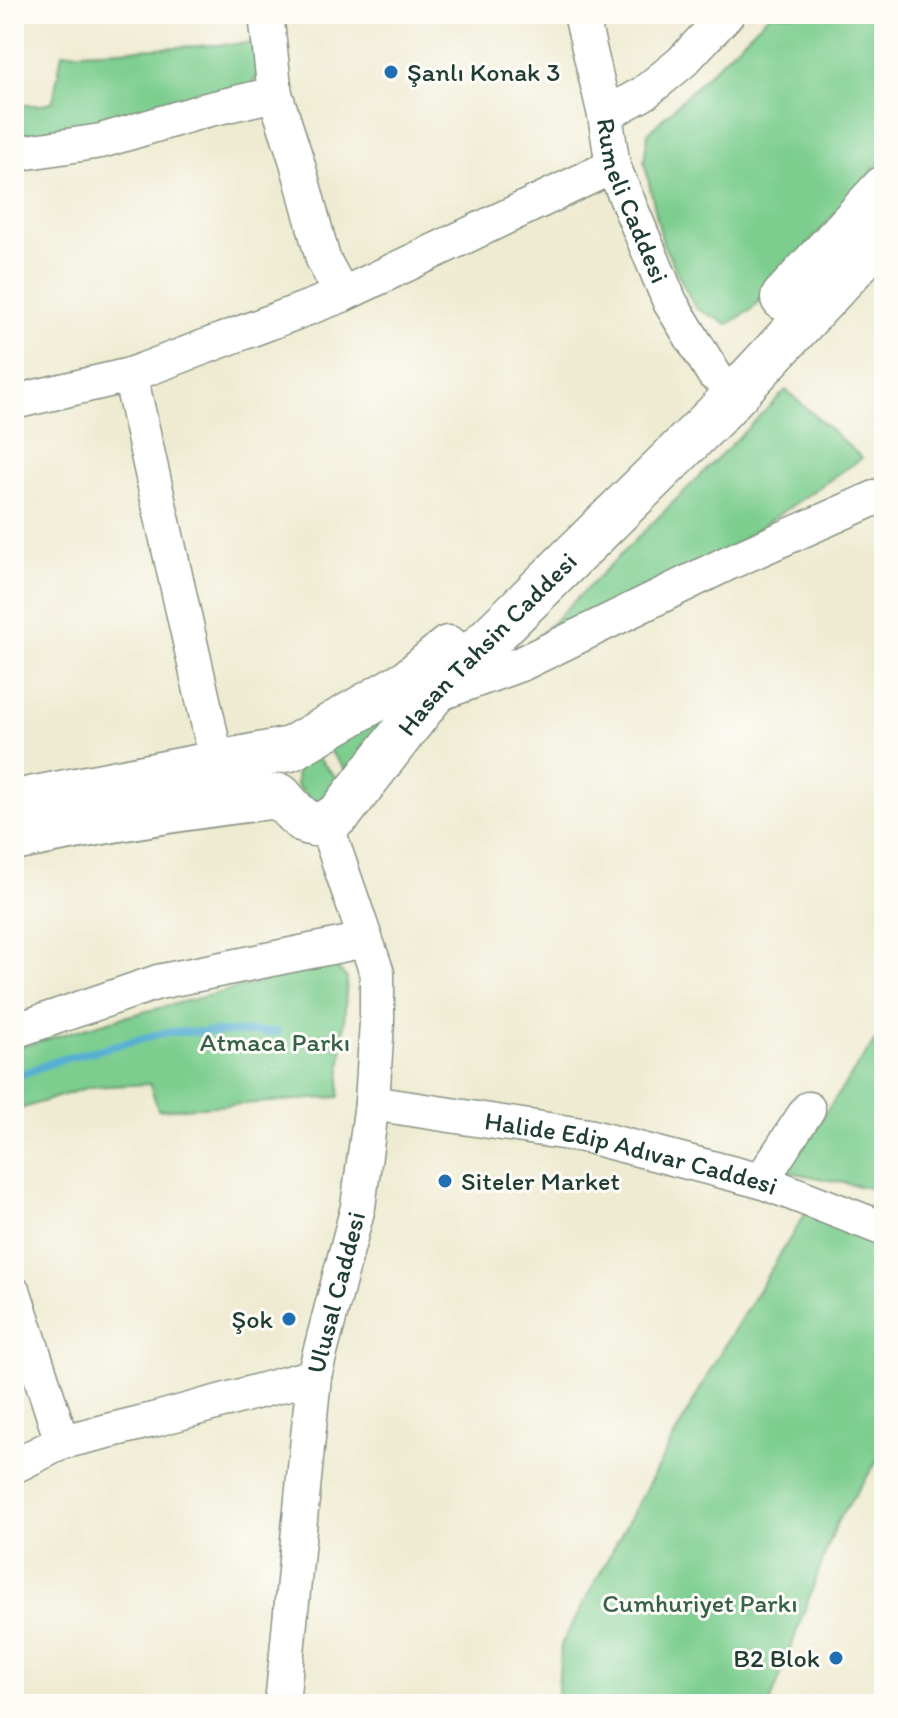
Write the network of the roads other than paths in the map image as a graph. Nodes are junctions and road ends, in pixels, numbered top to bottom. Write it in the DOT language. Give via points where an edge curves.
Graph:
graph roads {
  1 [pos="266,14"];
  2 [pos="581,14"];
  3 [pos="727,14"];
  4 [pos="275,94"];
  5 [pos="605,115"];
  6 [pos="14,154"];
  7 [pos="613,166"];
  8 [pos="884,188"];
  9 [pos="884,234"];
  10 [pos="342,295"];
  11 [pos="714,374"];
  12 [pos="130,375"];
  13 [pos="14,402"];
  14 [pos="884,494"];
  15 [pos="418,690"];
  16 [pos="290,749"];
  17 [pos="217,762"];
  18 [pos="14,802"];
  19 [pos="305,813"];
  20 [pos="14,839"];
  21 [pos="365,940"];
  22 [pos="14,1031"];
  23 [pos="372,1103"];
  24 [pos="808,1109"];
  25 [pos="761,1181"];
  26 [pos="884,1229"];
  27 [pos="14,1293"];
  28 [pos="314,1376"];
  29 [pos="62,1442"];
  30 [pos="14,1466"];
  31 [pos="282,1704"];
  1 -- 4 [label="street"];
  2 -- 5 [label="street, Rumeli Caddesi"];
  3 -- 5 [label="street" via="682,62"];
  4 -- 6 [label="street" via="101,141"];
  4 -- 10 [label="street" via="323,259"];
  5 -- 7 [label="street, Rumeli Caddesi"];
  7 -- 10 [label="street"];
  7 -- 11 [label="street, Rumeli Caddesi" via="670,302"];
  8 -- 11 [label="main road, Hasan Tahsin Caddesi"];
  9 -- 15 [label="main road, Hasan Tahsin Caddesi" via="716,415"];
  10 -- 12 [label="street"];
  11 -- 15 [label="main road, Hasan Tahsin Caddesi" via="423,671"];
  12 -- 13 [label="street"];
  12 -- 17 [label="street"];
  14 -- 15 [label="street" via="523,663"];
  15 -- 16 [label="main road, Hasan Tahsin Caddesi"];
  15 -- 19 [label="main road, Hasan Tahsin Caddesi" via="342,811"];
  16 -- 17 [label="main road, Hasan Tahsin Caddesi"];
  16 -- 19 [label="main road" via="281,771"];
  17 -- 18 [label="main road, Hasan Tahsin Caddesi"];
  19 -- 20 [label="main road" via="119,819"];
  19 -- 21 [label="street, Ulusal Caddesi" via="345,885"];
  21 -- 22 [label="street" via="158,982"];
  21 -- 23 [label="street, Ulusal Caddesi" via="377,973"];
  23 -- 25 [label="street, Halide Edip Adıvar Caddesi" via="588,1136"];
  23 -- 28 [label="street, Ulusal Caddesi" via="358,1207"];
  24 -- 25 [label="street"];
  25 -- 26 [label="street, Halide Edip Adıvar Caddesi"];
  27 -- 29 [label="street"];
  28 -- 29 [label="street"];
  28 -- 31 [label="street, Ulusal Caddesi"];
  29 -- 30 [label="street"];
}
